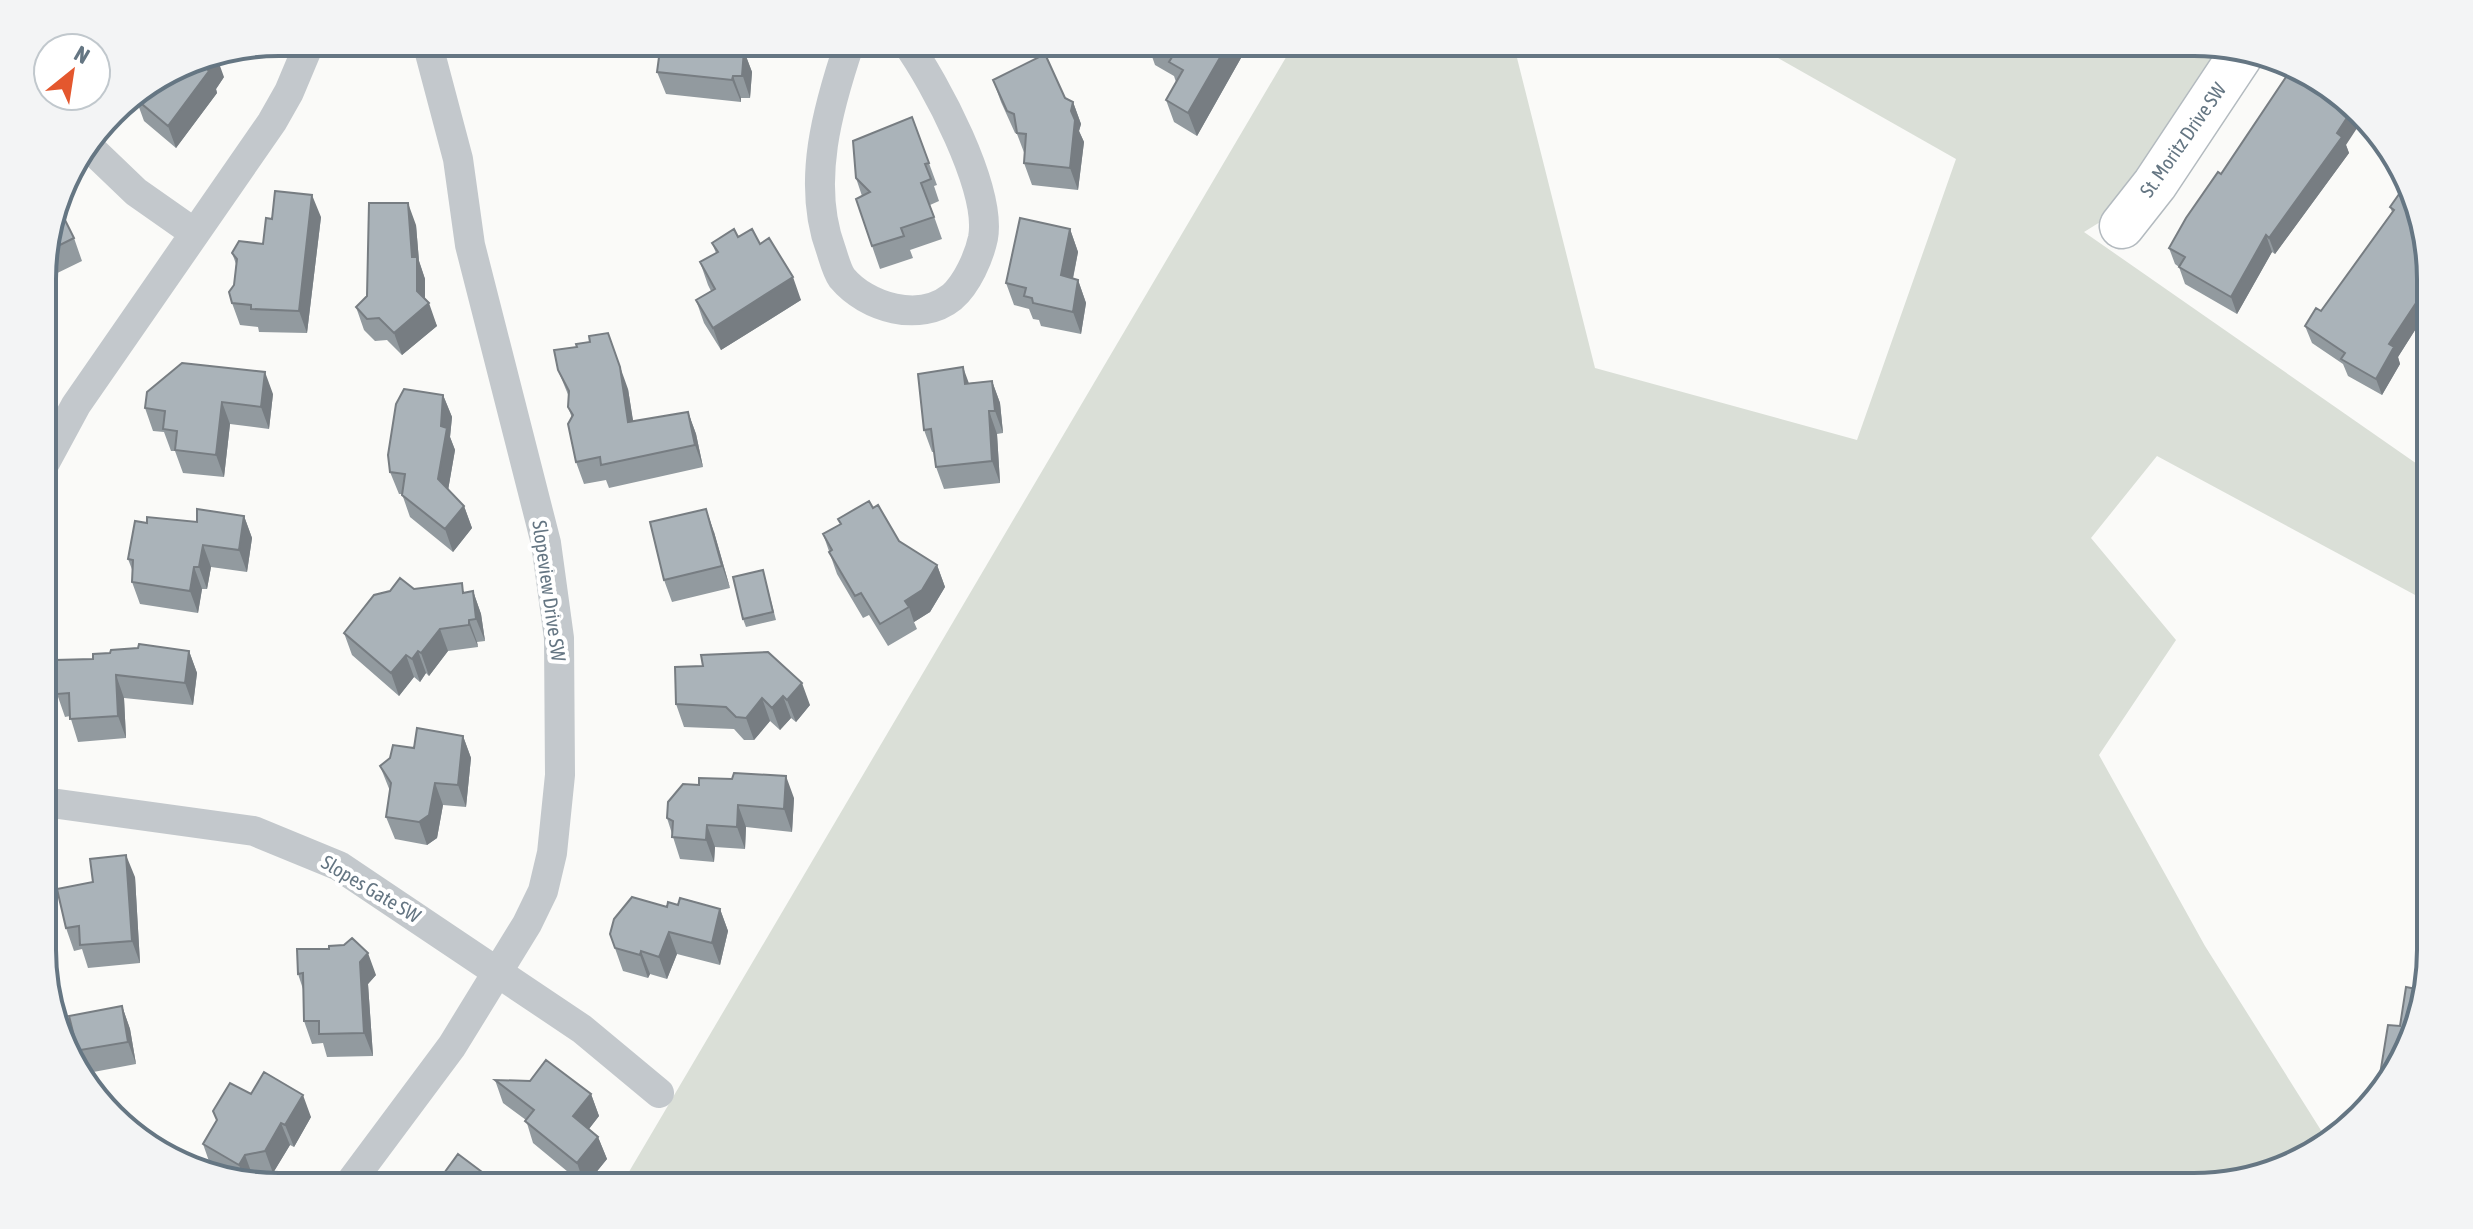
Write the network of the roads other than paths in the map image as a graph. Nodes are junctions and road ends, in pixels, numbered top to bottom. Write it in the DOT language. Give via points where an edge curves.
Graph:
graph roads {
  1 [pos="303,56"];
  2 [pos="432,56"];
  3 [pos="845,56"];
  4 [pos="913,56"];
  5 [pos="2237,61"];
  6 [pos="94,154"];
  7 [pos="2122,226"];
  8 [pos="193,232"];
  9 [pos="56,442"];
  10 [pos="56,804"];
  11 [pos="499,971"];
  12 [pos="659,1093"];
  13 [pos="357,1173"];
  1 -- 8 [label="street" via="272,122"];
  2 -- 11 [label="street, Slopeview Drive SW" via="458,159 470,245 546,543 559,638 560,775 552,853 543,891"];
  3 -- 4 [label="street" via="834,88 819,192 828,243 841,277 870,302 893,309 927,308 952,297 970,272 983,236 969,160"];
  5 -- 7 [label="street, St. Moritz Drive SW"];
  6 -- 8 [label="street"];
  8 -- 9 [label="street"];
  10 -- 11 [label="street, Slopes Gate SW" via="254,831 293,845 339,866"];
  11 -- 12 [label="street, Slopes Gate SW" via="582,1029"];
  11 -- 13 [label="street, Slopeview Drive SW" via="452,1046"];
}
